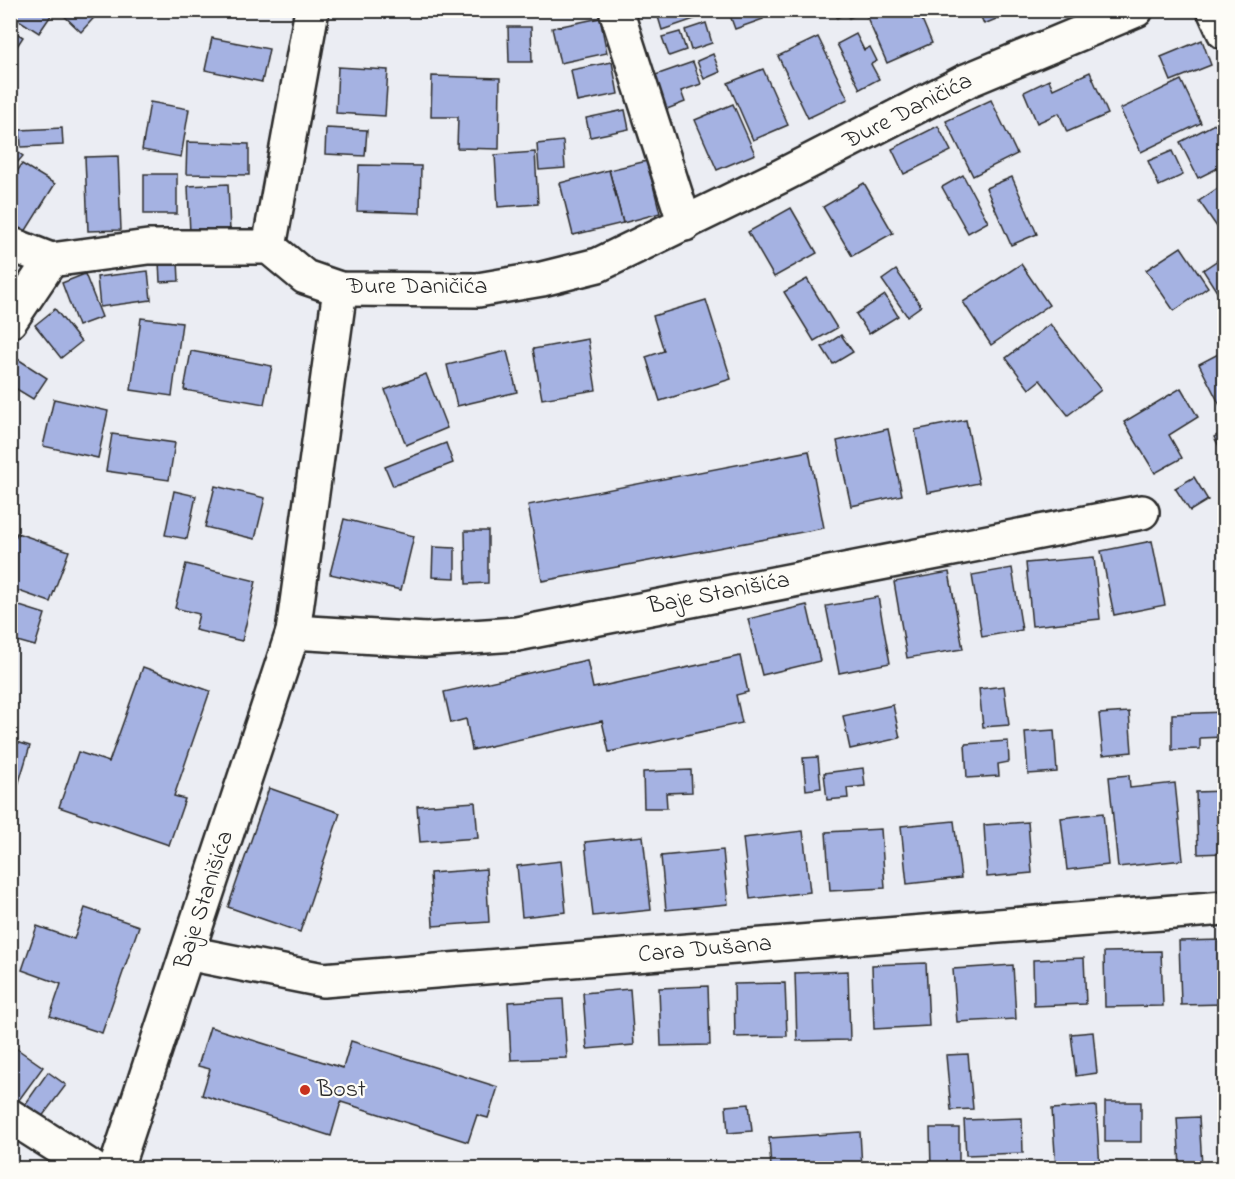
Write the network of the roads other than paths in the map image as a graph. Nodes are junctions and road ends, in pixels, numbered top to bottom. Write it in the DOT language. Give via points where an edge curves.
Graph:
graph roads {
  1 [pos="312,10"];
  2 [pos="616,10"];
  3 [pos="1136,10"];
  4 [pos="1215,10"];
  5 [pos="1224,32"];
  6 [pos="685,224"];
  7 [pos="10,244"];
  8 [pos="269,247"];
  9 [pos="51,260"];
  10 [pos="340,289"];
  11 [pos="10,321"];
  12 [pos="1142,512"];
  13 [pos="293,632"];
  14 [pos="1224,908"];
  15 [pos="187,953"];
  16 [pos="10,1116"];
  17 [pos="92,1168"];
  18 [pos="116,1168"];
  1 -- 8 [label="street"];
  2 -- 6 [label="street"];
  3 -- 6 [label="street, Đure Daničića" via="966,81"];
  4 -- 5 [label="street"];
  6 -- 10 [label="street, Đure Daničića" via="598,265 542,279 478,290"];
  7 -- 9 [label="street"];
  8 -- 9 [label="street" via="148,247"];
  8 -- 10 [label="street, Đure Daničića" via="305,277"];
  9 -- 11 [label="street"];
  10 -- 13 [label="street, Baje Stanišića"];
  12 -- 13 [label="street, Baje Stanišića" via="517,634 426,640"];
  13 -- 15 [label="street, Baje Stanišića"];
  14 -- 15 [label="street, Cara Dušana" via="323,980"];
  15 -- 18 [label="street, Baje Stanišića"];
  16 -- 17 [label="street"];
}
